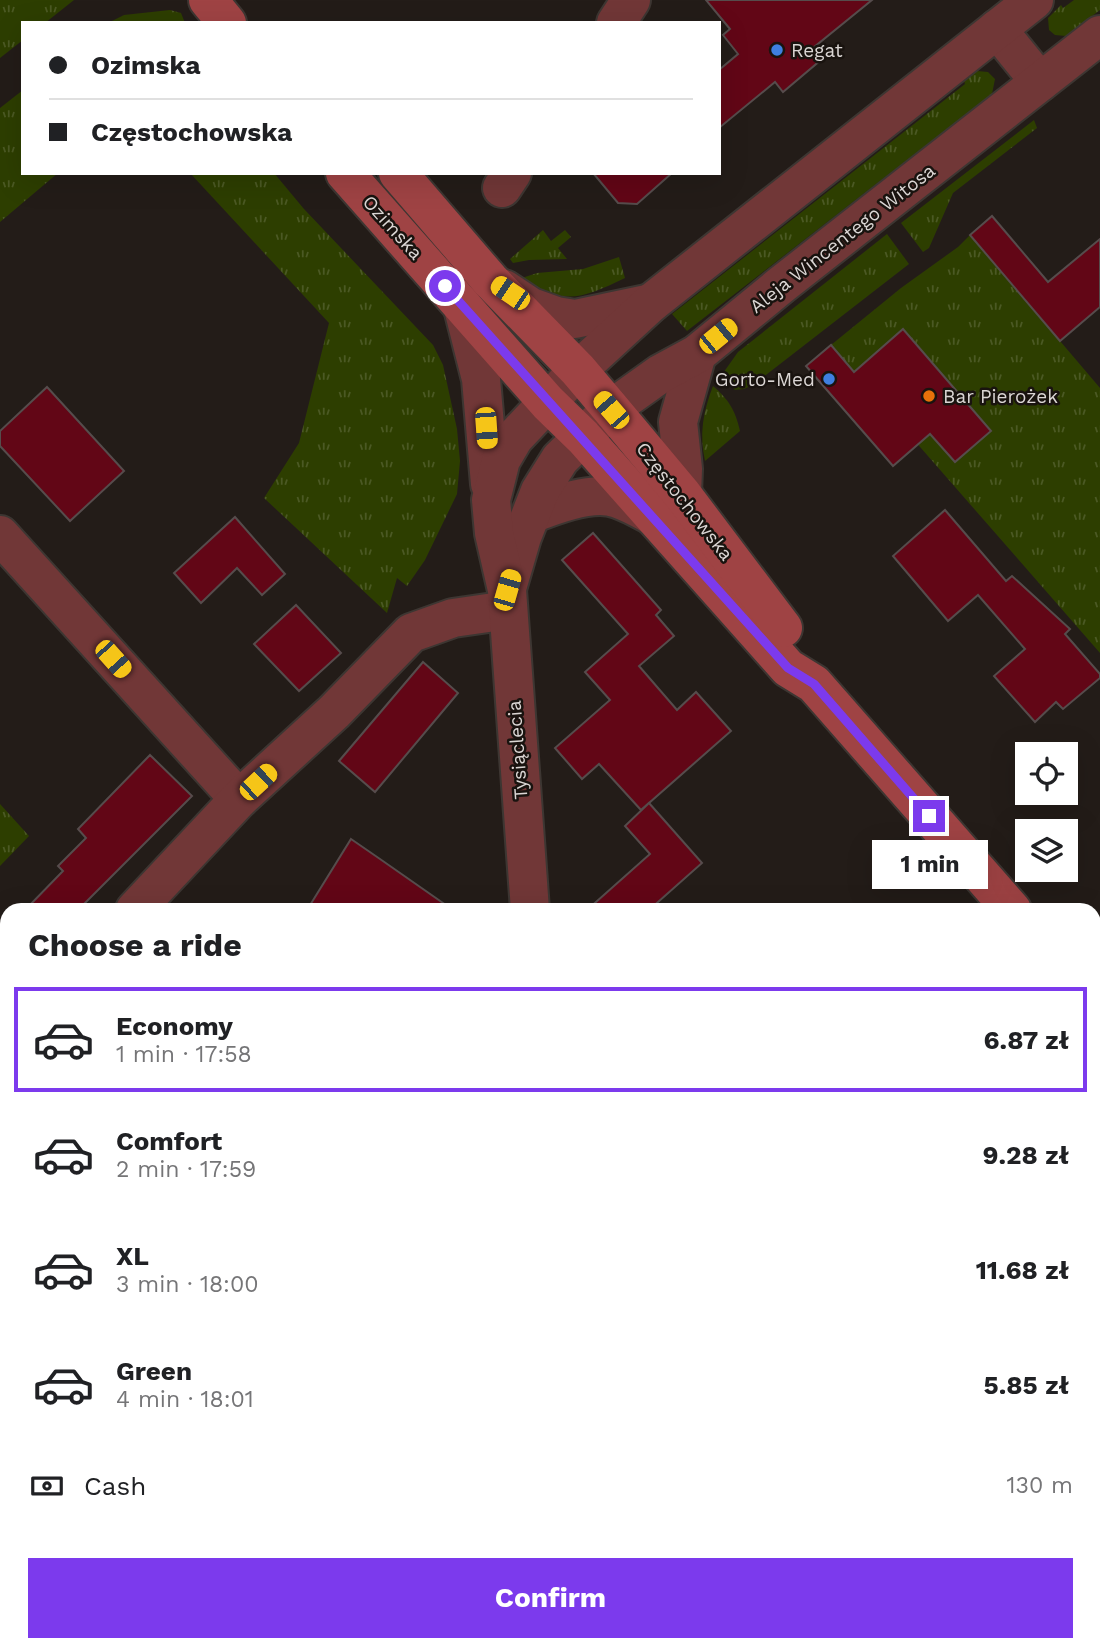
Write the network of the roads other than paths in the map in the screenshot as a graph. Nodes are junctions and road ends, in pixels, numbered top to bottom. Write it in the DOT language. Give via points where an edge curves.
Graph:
graph roads {
  1 [pos="208,0"];
  2 [pos="631,0"];
  3 [pos="1034,0"];
  4 [pos="225,21"];
  5 [pos="617,21"];
  6 [pos="997,29"];
  7 [pos="1100,35"];
  8 [pos="1040,82"];
  9 [pos="347,175"];
  10 [pos="400,175"];
  11 [pos="490,280"];
  12 [pos="650,303"];
  13 [pos="462,304"];
  14 [pos="697,354"];
  15 [pos="578,370"];
  16 [pos="548,403"];
  17 [pos="611,410"];
  18 [pos="583,437"];
  19 [pos="491,500"];
  20 [pos="668,505"];
  21 [pos="531,514"];
  22 [pos="0,535"];
  23 [pos="507,600"];
  24 [pos="239,799"];
  25 [pos="142,903"];
  26 [pos="529,903"];
  27 [pos="1006,903"];
  1 -- 4 [label="main road"];
  2 -- 5 [label="street"];
  3 -- 6 [label="street"];
  6 -- 8 [label="street"];
  6 -- 12 [label="street"];
  7 -- 8 [label="street, Aleja Wincentego Witosa"];
  8 -- 14 [label="street, Aleja Wincentego Witosa"];
  9 -- 13 [label="main road, Ozimska"];
  10 -- 11 [label="main road, Częstochowska"];
  11 -- 12 [label="street" via="531,307 575,320"];
  11 -- 15 [label="main road, Częstochowska"];
  12 -- 15 [label="street"];
  13 -- 16 [label="main road, Ozimska"];
  13 -- 19 [label="street" via="481,379"];
  14 -- 17 [label="street, Aleja Wincentego Witosa"];
  14 -- 20 [label="street" via="678,422 683,469"];
  15 -- 16 [label="street"];
  15 -- 17 [label="main road, Częstochowska"];
  16 -- 18 [label="main road, Ozimska"];
  16 -- 19 [label="street, Tysiąclecia" via="513,438 501,460"];
  17 -- 18 [label="street, Aleja Wincentego Witosa"];
  17 -- 20 [label="main road, Częstochowska"];
  18 -- 20 [label="main road, Częstochowska"];
  18 -- 21 [label="street, Tysiąclecia" via="560,459"];
  19 -- 23 [label="street, Tysiąclecia"];
  20 -- 21 [label="street" via="601,497"];
  20 -- 27 [label="main road, Częstochowska" via="788,668 814,684"];
  21 -- 23 [label="street, Tysiąclecia"];
  22 -- 24 [label="street"];
  23 -- 24 [label="street" via="411,633"];
  23 -- 26 [label="street, Tysiąclecia"];
  24 -- 25 [label="street"];
}
